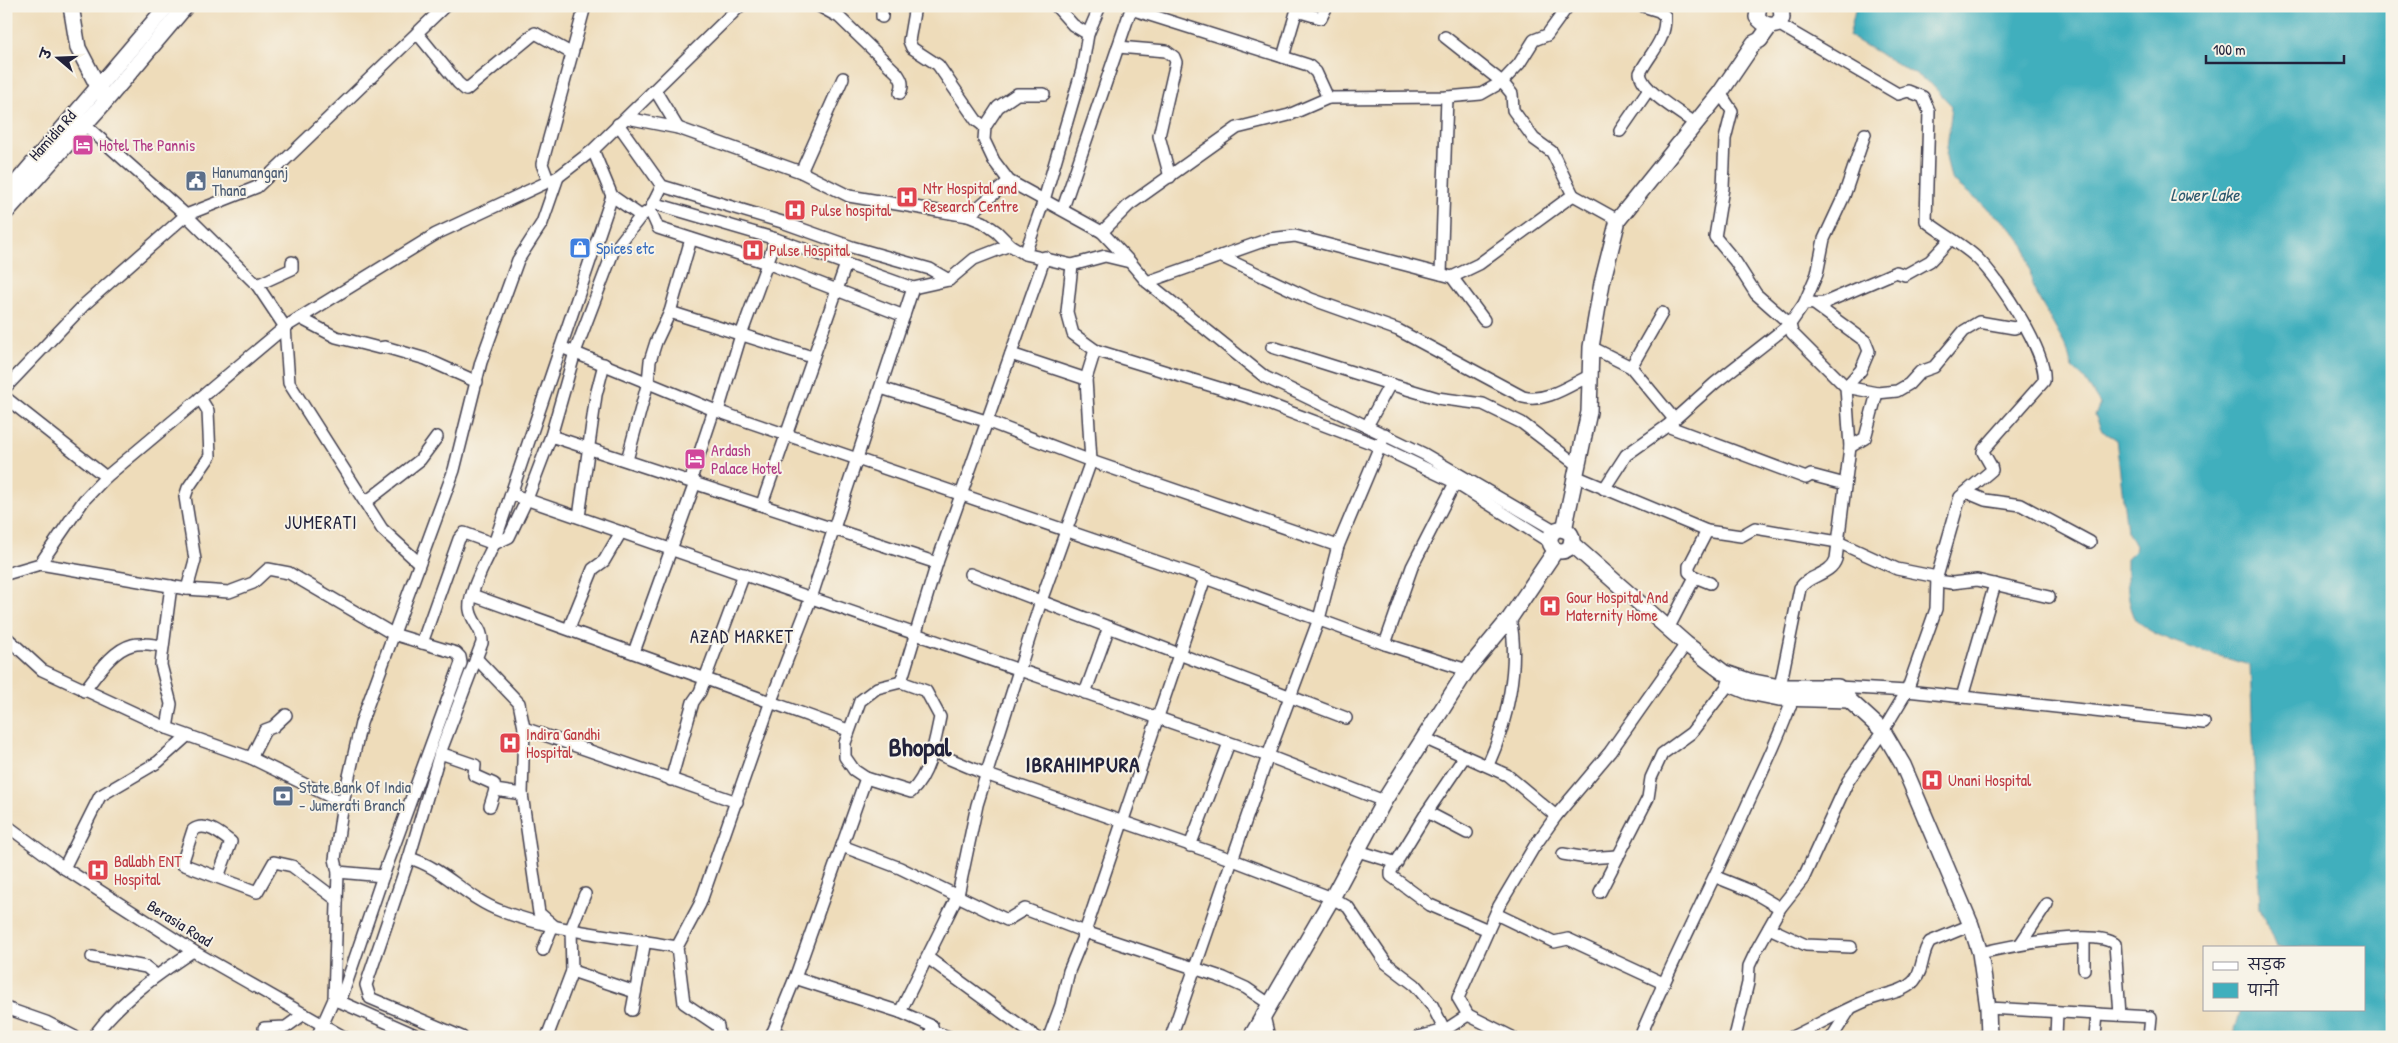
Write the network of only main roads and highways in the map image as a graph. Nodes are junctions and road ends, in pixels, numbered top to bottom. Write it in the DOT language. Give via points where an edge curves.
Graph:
graph roads {
  1 [pos="71,6"];
  2 [pos="167,6"];
  3 [pos="186,6"];
  4 [pos="1781,6"];
  5 [pos="1767,19"];
  6 [pos="99,86"];
  7 [pos="104,103"];
  8 [pos="6,195"];
  9 [pos="6,212"];
  10 [pos="1560,541"];
  11 [pos="1683,647"];
  12 [pos="1795,692"];
  13 [pos="1848,700"];
  14 [pos="1251,1037"];
  15 [pos="1990,1037"];
  1 -- 6 [label="main road" via="78,48"];
  2 -- 6 [label="main road, Hamidia Rd"];
  3 -- 7 [label="main road, Hamidia Rd"];
  4 -- 5 [label="main road" via="1783,14"];
  5 -- 10 [label="main road" via="1760,40 1754,43 1720,93 1618,220 1602,283 1591,347 1589,412"];
  6 -- 7 [label="main road"];
  6 -- 8 [label="main road, Hamidia Rd"];
  7 -- 9 [label="main road, Hamidia Rd"];
  10 -- 11 [label="main road"];
  10 -- 11 [label="main road" via="1669,627"];
  10 -- 14 [label="main road" via="1510,618 1467,670 1384,801"];
  11 -- 12 [label="main road" via="1723,672"];
  11 -- 12 [label="main road" via="1729,684 1778,698"];
  12 -- 13 [label="main road"];
  12 -- 13 [label="main road" via="1838,687"];
  13 -- 15 [label="main road" via="1883,731 1903,765 1971,925 1980,953"];
}
